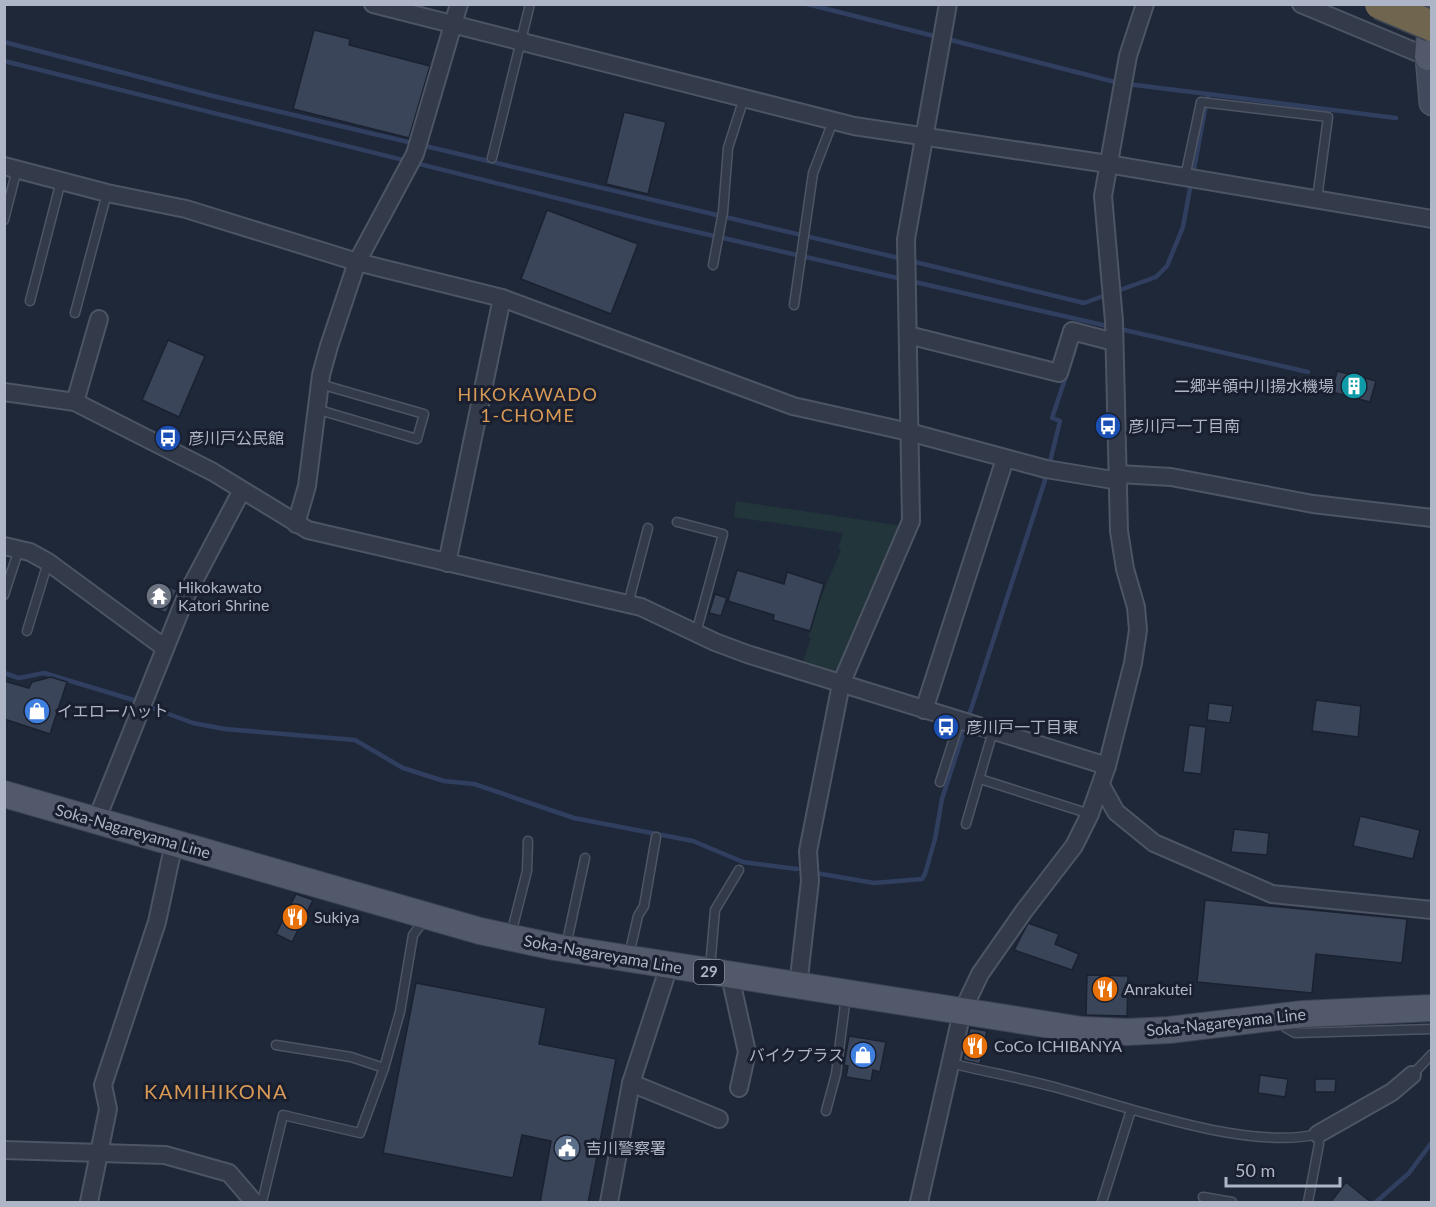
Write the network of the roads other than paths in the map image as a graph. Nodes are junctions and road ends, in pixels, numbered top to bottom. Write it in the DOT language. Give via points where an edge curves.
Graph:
graph roads {
  1 [pos="373,4"];
  2 [pos="459,4"];
  3 [pos="530,4"];
  4 [pos="948,4"];
  5 [pos="1145,4"];
  6 [pos="1302,4"];
  7 [pos="1380,4"];
  8 [pos="1431,11"];
  9 [pos="454,24"];
  10 [pos="1431,26"];
  11 [pos="521,41"];
  12 [pos="1428,57"];
  13 [pos="745,97"];
  14 [pos="1431,103"];
  15 [pos="833,121"];
  16 [pos="923,136"];
  17 [pos="492,158"];
  18 [pos="1108,164"];
  19 [pos="10,168"];
  20 [pos="1185,177"];
  21 [pos="61,181"];
  22 [pos="107,193"];
  23 [pos="1317,199"];
  24 [pos="1431,219"];
  25 [pos="4,220"];
  26 [pos="357,262"];
  27 [pos="713,264"];
  28 [pos="502,298"];
  29 [pos="30,301"];
  30 [pos="794,305"];
  31 [pos="75,313"];
  32 [pos="99,319"];
  33 [pos="908,335"];
  34 [pos="1114,342"];
  35 [pos="320,384"];
  36 [pos="4,392"];
  37 [pos="75,402"];
  38 [pos="316,409"];
  39 [pos="909,432"];
  40 [pos="1005,459"];
  41 [pos="1119,478"];
  42 [pos="242,490"];
  43 [pos="1431,518"];
  44 [pos="677,522"];
  45 [pos="296,524"];
  46 [pos="648,528"];
  47 [pos="12,548"];
  48 [pos="48,562"];
  49 [pos="447,563"];
  50 [pos="4,596"];
  51 [pos="628,604"];
  52 [pos="27,631"];
  53 [pos="696,633"];
  54 [pos="165,648"];
  55 [pos="841,684"];
  56 [pos="924,710"];
  57 [pos="960,720"];
  58 [pos="993,731"];
  59 [pos="1107,766"];
  60 [pos="980,778"];
  61 [pos="940,782"];
  62 [pos="1101,785"];
  63 [pos="4,794"];
  64 [pos="1090,814"];
  65 [pos="96,821"];
  66 [pos="966,824"];
  67 [pos="656,837"];
  68 [pos="528,841"];
  69 [pos="174,843"];
  70 [pos="585,858"];
  71 [pos="739,870"];
  72 [pos="1431,910"];
  73 [pos="427,916"];
  74 [pos="511,937"];
  75 [pos="565,949"];
  76 [pos="628,959"];
  77 [pos="669,966"];
  78 [pos="720,974"];
  79 [pos="798,986"];
  80 [pos="846,994"];
  81 [pos="1431,1008"];
  82 [pos="962,1012"];
  83 [pos="1277,1017"];
  84 [pos="1431,1029"];
  85 [pos="276,1045"];
  86 [pos="1431,1054"];
  87 [pos="950,1063"];
  88 [pos="384,1068"];
  89 [pos="1412,1076"];
  90 [pos="631,1083"];
  91 [pos="739,1088"];
  92 [pos="1131,1110"];
  93 [pos="826,1111"];
  94 [pos="719,1119"];
  95 [pos="1318,1134"];
  96 [pos="4,1150"];
  97 [pos="100,1152"];
  98 [pos="1203,1197"];
  99 [pos="89,1203"];
  100 [pos="254,1203"];
  101 [pos="262,1203"];
  102 [pos="609,1203"];
  103 [pos="919,1203"];
  104 [pos="1102,1203"];
  105 [pos="1232,1203"];
  106 [pos="1308,1203"];
  1 -- 9 [label="street"];
  2 -- 9 [label="street"];
  3 -- 11 [label="lane"];
  4 -- 16 [label="street"];
  5 -- 18 [label="street" via="1128,56"];
  6 -- 12 [label="street"];
  7 -- 10 [label="highway, bridge"];
  8 -- 12 [label="main road"];
  9 -- 11 [label="street"];
  9 -- 26 [label="street" via="415,153"];
  11 -- 13 [label="street"];
  11 -- 17 [label="lane"];
  12 -- 14 [label="street"];
  13 -- 15 [label="street"];
  13 -- 27 [label="lane" via="728,148 723,212"];
  15 -- 16 [label="street"];
  15 -- 30 [label="lane" via="813,173"];
  16 -- 18 [label="street"];
  16 -- 33 [label="street" via="906,239"];
  18 -- 20 [label="street"];
  18 -- 34 [label="street" via="1102,196"];
  19 -- 21 [label="street"];
  19 -- 25 [label="lane"];
  20 -- 23 [label="street"];
  20 -- 23 [label="lane" via="1201,102 1328,117"];
  21 -- 22 [label="street"];
  21 -- 29 [label="lane"];
  22 -- 26 [label="street" via="186,209"];
  22 -- 31 [label="lane"];
  23 -- 24 [label="street"];
  26 -- 28 [label="street"];
  26 -- 35 [label="street"];
  28 -- 39 [label="street" via="793,406"];
  28 -- 49 [label="street"];
  32 -- 37 [label="street"];
  33 -- 34 [label="street" via="1059,373 1072,332"];
  33 -- 39 [label="street"];
  34 -- 41 [label="street"];
  35 -- 38 [label="street"];
  35 -- 38 [label="lane" via="424,414 417,439"];
  36 -- 37 [label="street"];
  37 -- 42 [label="street" via="165,446"];
  38 -- 45 [label="street" via="307,486"];
  39 -- 40 [label="street"];
  39 -- 55 [label="street" via="911,520"];
  40 -- 41 [label="street" via="1046,469"];
  40 -- 56 [label="street"];
  41 -- 43 [label="street" via="1171,477 1313,504"];
  41 -- 59 [label="street" via="1120,540 1138,630"];
  42 -- 45 [label="street"];
  42 -- 54 [label="street" via="187,594"];
  44 -- 53 [label="lane" via="723,534"];
  45 -- 49 [label="street" via="341,540"];
  46 -- 51 [label="lane"];
  47 -- 48 [label="street"];
  47 -- 50 [label="lane"];
  48 -- 52 [label="lane"];
  48 -- 54 [label="street"];
  49 -- 51 [label="street"];
  51 -- 53 [label="street"];
  53 -- 55 [label="street"];
  54 -- 65 [label="street"];
  55 -- 56 [label="street"];
  55 -- 79 [label="street" via="808,851 810,881"];
  56 -- 57 [label="street"];
  57 -- 58 [label="street"];
  57 -- 61 [label="lane"];
  58 -- 59 [label="street"];
  58 -- 60 [label="lane"];
  59 -- 62 [label="street"];
  60 -- 64 [label="lane"];
  60 -- 66 [label="lane"];
  62 -- 64 [label="street"];
  62 -- 72 [label="street" via="1116,812 1154,843 1272,894"];
  63 -- 65 [label="main road, Soka-Nagareyama Line / 29"];
  64 -- 82 [label="street" via="1074,846 980,974"];
  65 -- 69 [label="main road, Soka-Nagareyama Line / 29"];
  67 -- 76 [label="lane" via="644,906"];
  68 -- 74 [label="lane" via="527,871"];
  69 -- 73 [label="main road, Soka-Nagareyama Line / 29"];
  69 -- 97 [label="street" via="157,922 103,1085 108,1110"];
  70 -- 75 [label="lane"];
  71 -- 78 [label="lane" via="715,910"];
  73 -- 74 [label="main road, Soka-Nagareyama Line / 29"];
  73 -- 88 [label="lane" via="413,935 400,1012"];
  74 -- 75 [label="main road, Soka-Nagareyama Line / 29"];
  75 -- 76 [label="main road, Soka-Nagareyama Line / 29"];
  76 -- 77 [label="main road, Soka-Nagareyama Line / 29"];
  77 -- 78 [label="main road, Soka-Nagareyama Line / 29"];
  77 -- 90 [label="street"];
  78 -- 79 [label="main road, Soka-Nagareyama Line / 29"];
  78 -- 91 [label="street" via="747,1052"];
  79 -- 80 [label="main road, Soka-Nagareyama Line / 29"];
  80 -- 82 [label="main road, Soka-Nagareyama Line / 29"];
  80 -- 93 [label="lane" via="836,1074"];
  81 -- 83 [label="main road, Soka-Nagareyama Line / 29"];
  82 -- 83 [label="main road, Soka-Nagareyama Line / 29" via="1082,1030 1126,1032"];
  82 -- 87 [label="street"];
  83 -- 84 [label="lane" via="1295,1033"];
  85 -- 88 [label="lane" via="351,1057"];
  86 -- 89 [label="lane"];
  87 -- 92 [label="lane" via="1056,1087"];
  87 -- 103 [label="street"];
  88 -- 101 [label="lane" via="360,1133 283,1115"];
  89 -- 95 [label="street" via="1392,1092"];
  90 -- 94 [label="street"];
  90 -- 102 [label="street"];
  92 -- 95 [label="lane" via="1256,1137"];
  92 -- 104 [label="lane"];
  95 -- 106 [label="lane"];
  96 -- 97 [label="street"];
  97 -- 99 [label="street"];
  97 -- 100 [label="street" via="165,1155 229,1173"];
  98 -- 105 [label="lane"];
}
